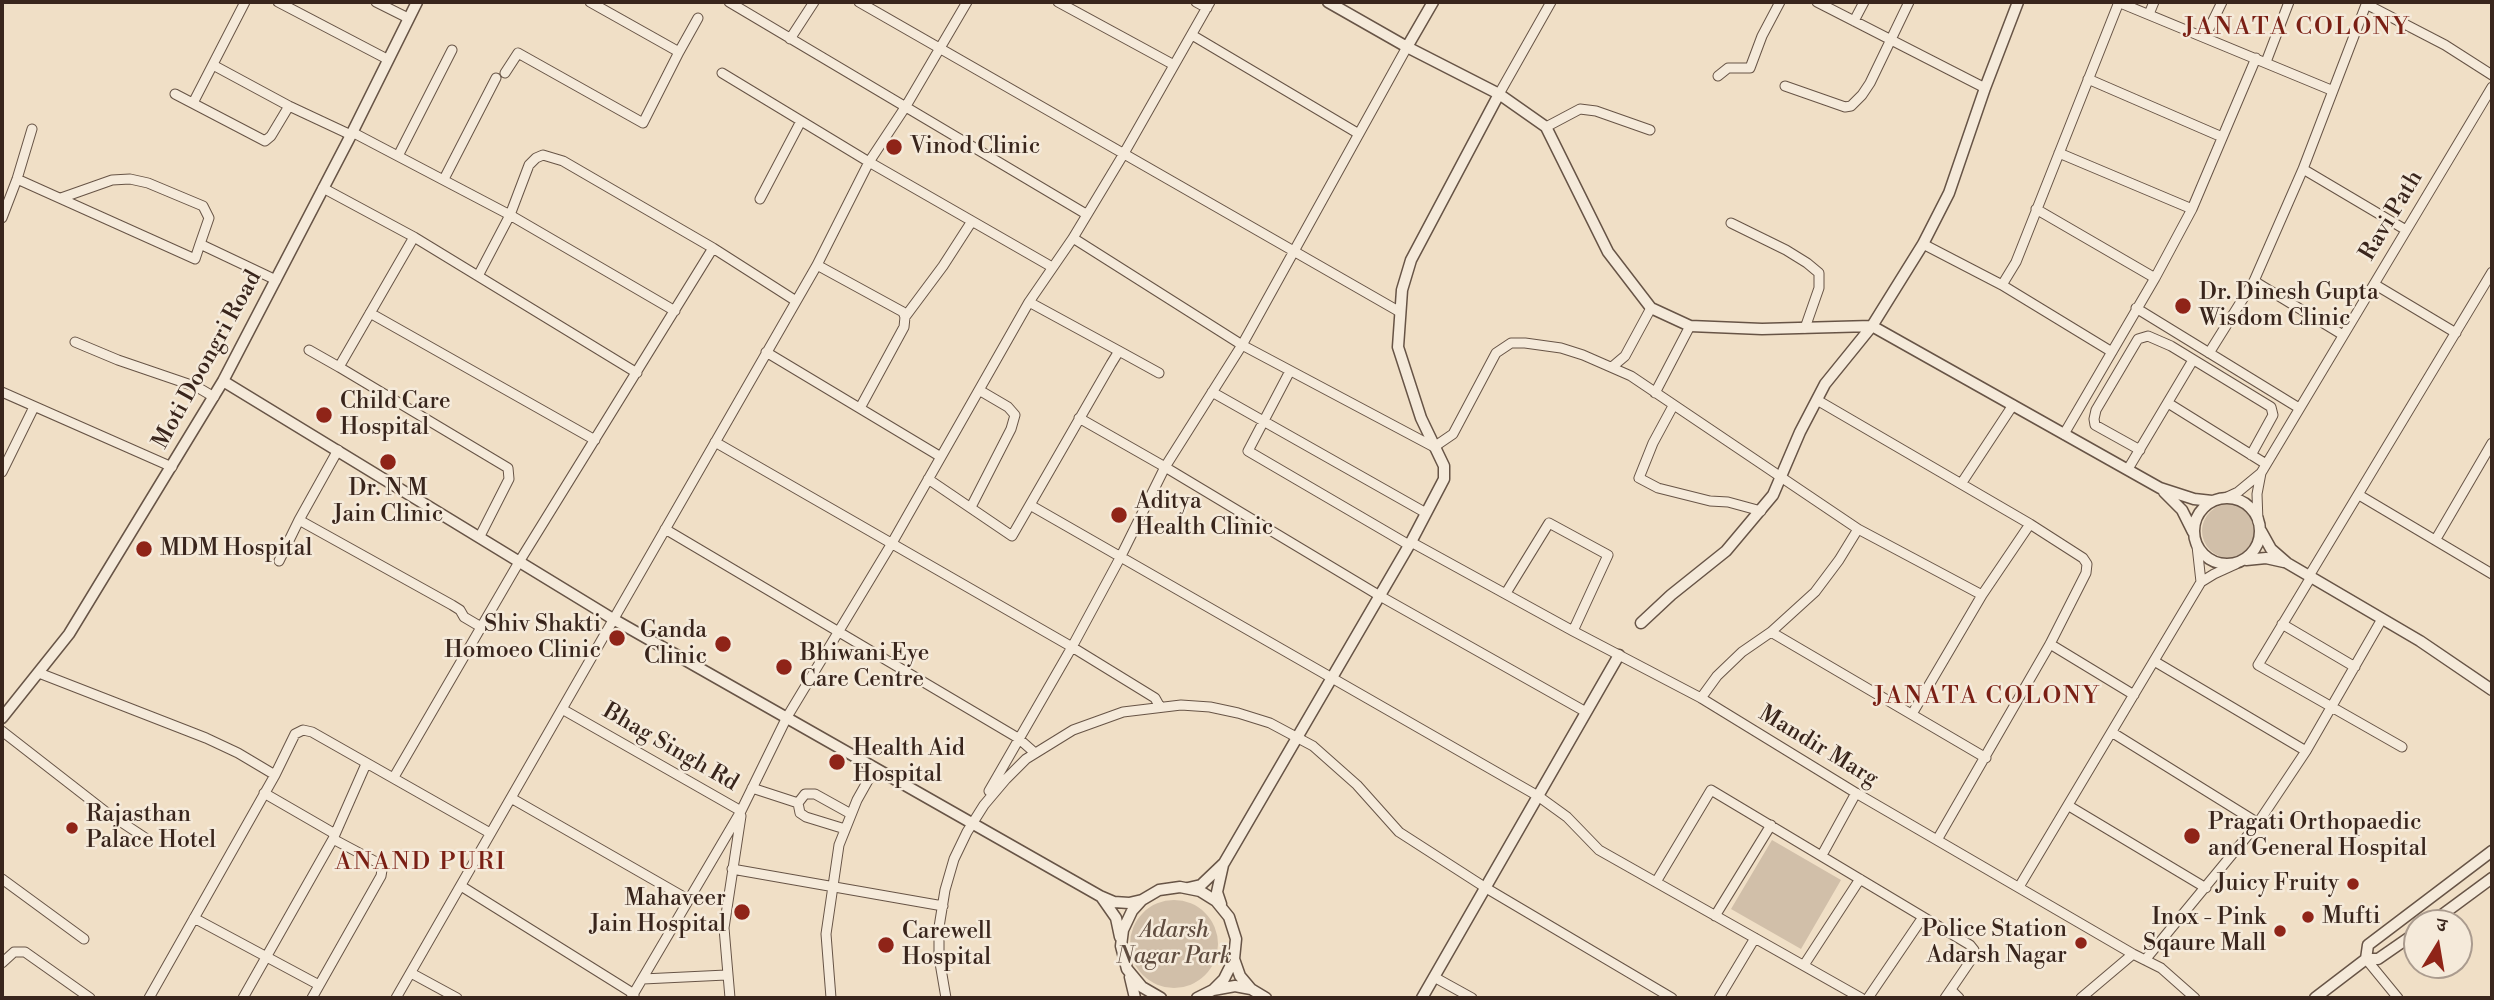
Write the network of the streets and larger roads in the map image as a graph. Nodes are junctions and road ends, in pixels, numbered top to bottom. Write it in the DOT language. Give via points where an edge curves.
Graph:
graph roads {
  1 [pos="245,2"];
  2 [pos="278,2"];
  3 [pos="376,2"];
  4 [pos="417,2"];
  5 [pos="590,2"];
  6 [pos="729,2"];
  7 [pos="814,2"];
  8 [pos="859,2"];
  9 [pos="967,2"];
  10 [pos="1058,2"];
  11 [pos="1196,2"];
  12 [pos="1328,2"];
  13 [pos="1433,2"];
  14 [pos="1551,2"];
  15 [pos="1780,2"];
  16 [pos="1817,2"];
  17 [pos="1864,2"];
  18 [pos="1909,2"];
  19 [pos="2018,2"];
  20 [pos="2118,2"];
  21 [pos="2154,2"];
  22 [pos="2222,2"];
  23 [pos="2290,2"];
  24 [pos="2367,3"];
  25 [pos="1209,5"];
  26 [pos="2149,14"];
  27 [pos="408,18"];
  28 [pos="698,18"];
  29 [pos="1854,21"];
  30 [pos="1192,34"];
  31 [pos="2205,37"];
  32 [pos="790,39"];
  33 [pos="1891,41"];
  34 [pos="1407,47"];
  35 [pos="940,49"];
  36 [pos="452,50"];
  37 [pos="679,52"];
  38 [pos="2256,58"];
  39 [pos="387,59"];
  40 [pos="2266,62"];
  41 [pos="213,65"];
  42 [pos="1174,65"];
  43 [pos="722,73"];
  44 [pos="2492,75"];
  45 [pos="1718,76"];
  46 [pos="2088,79"];
  47 [pos="1785,86"];
  48 [pos="2492,87"];
  49 [pos="1985,88"];
  50 [pos="2331,90"];
  51 [pos="175,94"];
  52 [pos="1499,94"];
  53 [pos="193,103"];
  54 [pos="289,106"];
  55 [pos="906,106"];
  56 [pos="801,121"];
  57 [pos="1546,127"];
  58 [pos="32,129"];
  59 [pos="1650,131"];
  60 [pos="352,134"];
  61 [pos="1359,134"];
  62 [pos="2222,137"];
  63 [pos="2059,153"];
  64 [pos="1123,155"];
  65 [pos="398,156"];
  66 [pos="869,162"];
  67 [pos="2303,169"];
  68 [pos="17,179"];
  69 [pos="444,179"];
  70 [pos="323,188"];
  71 [pos="61,198"];
  72 [pos="760,199"];
  73 [pos="2036,209"];
  74 [pos="2192,209"];
  75 [pos="1086,214"];
  76 [pos="510,215"];
  77 [pos="2,218"];
  78 [pos="972,221"];
  79 [pos="1731,223"];
  80 [pos="2406,230"];
  81 [pos="414,237"];
  82 [pos="1073,238"];
  83 [pos="200,244"];
  84 [pos="1923,244"];
  85 [pos="713,248"];
  86 [pos="1293,251"];
  87 [pos="817,265"];
  88 [pos="1052,267"];
  89 [pos="2492,272"];
  90 [pos="478,276"];
  91 [pos="2155,278"];
  92 [pos="276,280"];
  93 [pos="2253,281"];
  94 [pos="2374,284"];
  95 [pos="2002,285"];
  96 [pos="796,301"];
  97 [pos="1029,302"];
  98 [pos="1651,308"];
  99 [pos="2136,309"];
  100 [pos="675,311"];
  101 [pos="1400,312"];
  102 [pos="370,313"];
  103 [pos="905,317"];
  104 [pos="1872,326"];
  105 [pos="1690,327"];
  106 [pos="1805,328"];
  107 [pos="2456,332"];
  108 [pos="2178,334"];
  109 [pos="2343,335"];
  110 [pos="75,342"];
  111 [pos="1242,345"];
  112 [pos="2171,346"];
  113 [pos="309,351"];
  114 [pos="1119,351"];
  115 [pos="766,352"];
  116 [pos="2112,352"];
  117 [pos="2209,353"];
  118 [pos="2193,360"];
  119 [pos="339,367"];
  120 [pos="1612,368"];
  121 [pos="1290,371"];
  122 [pos="637,373"];
  123 [pos="1159,373"];
  124 [pos="223,381"];
  125 [pos="2256,382"];
  126 [pos="2092,385"];
  127 [pos="979,390"];
  128 [pos="2,392"];
  129 [pos="1212,392"];
  130 [pos="1655,393"];
  131 [pos="2107,394"];
  132 [pos="2249,394"];
  133 [pos="214,397"];
  134 [pos="1817,400"];
  135 [pos="2168,403"];
  136 [pos="2013,405"];
  137 [pos="1673,406"];
  138 [pos="34,407"];
  139 [pos="860,408"];
  140 [pos="2299,408"];
  141 [pos="1079,418"];
  142 [pos="1263,421"];
  143 [pos="2064,434"];
  144 [pos="595,440"];
  145 [pos="715,442"];
  146 [pos="2492,443"];
  147 [pos="1434,447"];
  148 [pos="338,450"];
  149 [pos="2140,450"];
  150 [pos="2251,455"];
  151 [pos="941,457"];
  152 [pos="172,467"];
  153 [pos="1165,467"];
  154 [pos="2,469"];
  155 [pos="2127,469"];
  156 [pos="2263,469"];
  157 [pos="1781,478"];
  158 [pos="928,479"];
  159 [pos="1961,484"];
  160 [pos="2160,488"];
  161 [pos="2359,495"];
  162 [pos="2225,498"];
  163 [pos="2212,501"];
  164 [pos="1030,505"];
  165 [pos="971,507"];
  166 [pos="1761,511"];
  167 [pos="1426,513"];
  168 [pos="299,520"];
  169 [pos="2030,524"];
  170 [pos="2260,526"];
  171 [pos="665,528"];
  172 [pos="1858,529"];
  173 [pos="480,536"];
  174 [pos="2436,539"];
  175 [pos="2195,540"];
  176 [pos="892,543"];
  177 [pos="1410,544"];
  178 [pos="1120,558"];
  179 [pos="279,561"];
  180 [pos="519,562"];
  181 [pos="2241,562"];
  182 [pos="2287,563"];
  183 [pos="2492,574"];
  184 [pos="2310,577"];
  185 [pos="2201,582"];
  186 [pos="1506,593"];
  187 [pos="1982,595"];
  188 [pos="1380,596"];
  189 [pos="613,619"];
  190 [pos="2382,619"];
  191 [pos="1641,623"];
  192 [pos="2282,624"];
  193 [pos="481,627"];
  194 [pos="839,631"];
  195 [pos="1573,631"];
  196 [pos="1771,632"];
  197 [pos="2050,644"];
  198 [pos="1072,647"];
  199 [pos="1619,655"];
  200 [pos="2154,661"];
  201 [pos="2354,667"];
  202 [pos="39,673"];
  203 [pos="1331,678"];
  204 [pos="2492,690"];
  205 [pos="2134,695"];
  206 [pos="1701,698"];
  207 [pos="1160,707"];
  208 [pos="2331,708"];
  209 [pos="562,709"];
  210 [pos="1586,712"];
  211 [pos="1912,714"];
  212 [pos="787,717"];
  213 [pos="2,718"];
  214 [pos="2,732"];
  215 [pos="2113,733"];
  216 [pos="1297,737"];
  217 [pos="1018,738"];
  218 [pos="2402,747"];
  219 [pos="2306,751"];
  220 [pos="1035,753"];
  221 [pos="1986,758"];
  222 [pos="366,764"];
  223 [pos="874,768"];
  224 [pos="275,775"];
  225 [pos="394,777"];
  226 [pos="752,788"];
  227 [pos="264,793"];
  228 [pos="1856,793"];
  229 [pos="1538,796"];
  230 [pos="511,798"];
  231 [pos="798,803"];
  232 [pos="2069,806"];
  233 [pos="741,811"];
  234 [pos="851,814"];
  235 [pos="972,823"];
  236 [pos="2258,823"];
  237 [pos="1771,825"];
  238 [pos="845,829"];
  239 [pos="491,834"];
  240 [pos="334,836"];
  241 [pos="147,839"];
  242 [pos="1937,840"];
  243 [pos="2492,851"];
  244 [pos="1822,855"];
  245 [pos="1224,863"];
  246 [pos="732,869"];
  247 [pos="2492,878"];
  248 [pos="2,879"];
  249 [pos="1860,879"];
  250 [pos="1656,882"];
  251 [pos="461,886"];
  252 [pos="832,886"];
  253 [pos="2019,887"];
  254 [pos="1188,888"];
  255 [pos="1486,888"];
  256 [pos="2206,888"];
  257 [pos="1100,896"];
  258 [pos="689,900"];
  259 [pos="1142,900"];
  260 [pos="943,906"];
  261 [pos="1222,906"];
  262 [pos="2452,909"];
  263 [pos="1715,916"];
  264 [pos="1923,917"];
  265 [pos="194,918"];
  266 [pos="1755,938"];
  267 [pos="84,939"];
  268 [pos="1121,941"];
  269 [pos="2403,942"];
  270 [pos="2133,954"];
  271 [pos="267,957"];
  272 [pos="1234,959"];
  273 [pos="2366,959"];
  274 [pos="2145,960"];
  275 [pos="2,963"];
  276 [pos="1804,965"];
  277 [pos="1127,969"];
  278 [pos="411,973"];
  279 [pos="726,975"];
  280 [pos="1434,977"];
  281 [pos="643,979"];
  282 [pos="319,985"];
  283 [pos="1251,989"];
  284 [pos="1213,990"];
  285 [pos="1948,994"];
  286 [pos="633,997"];
  287 [pos="1666,997"];
  288 [pos="90,998"];
  289 [pos="149,998"];
  290 [pos="243,998"];
  291 [pos="312,998"];
  292 [pos="396,998"];
  293 [pos="457,998"];
  294 [pos="730,998"];
  295 [pos="831,998"];
  296 [pos="946,998"];
  297 [pos="1135,998"];
  298 [pos="1161,998"];
  299 [pos="1197,998"];
  300 [pos="1266,998"];
  301 [pos="1422,998"];
  302 [pos="1472,998"];
  303 [pos="1719,998"];
  304 [pos="1861,998"];
  305 [pos="1868,998"];
  306 [pos="1959,998"];
  307 [pos="2081,998"];
  308 [pos="2196,998"];
  309 [pos="2315,998"];
  310 [pos="2398,998"];
  1 -- 41 [label="street"];
  2 -- 39 [label="street"];
  3 -- 27 [label="street"];
  4 -- 27 [label="street, Moti Doongri Road"];
  5 -- 37 [label="street"];
  6 -- 32 [label="street"];
  7 -- 32 [label="street"];
  8 -- 35 [label="street"];
  9 -- 35 [label="street"];
  10 -- 42 [label="street"];
  11 -- 25 [label="street"];
  12 -- 34 [label="street"];
  13 -- 34 [label="street"];
  14 -- 52 [label="street"];
  15 -- 45 [label="street" via="1751,68 1728,68"];
  16 -- 29 [label="street"];
  17 -- 29 [label="street"];
  18 -- 33 [label="street"];
  19 -- 49 [label="street"];
  20 -- 26 [label="street"];
  20 -- 46 [label="street"];
  21 -- 26 [label="street"];
  22 -- 31 [label="street"];
  23 -- 40 [label="street"];
  24 -- 44 [label="street"];
  24 -- 50 [label="street"];
  25 -- 30 [label="street"];
  26 -- 31 [label="street"];
  27 -- 39 [label="street, Moti Doongri Road"];
  28 -- 37 [label="street"];
  29 -- 33 [label="street"];
  30 -- 42 [label="street"];
  30 -- 61 [label="street"];
  31 -- 38 [label="street"];
  32 -- 55 [label="street"];
  33 -- 47 [label="street" via="1862,95 1851,106"];
  33 -- 49 [label="street"];
  34 -- 52 [label="street"];
  34 -- 61 [label="street"];
  35 -- 55 [label="street"];
  35 -- 64 [label="street"];
  36 -- 65 [label="street"];
  37 -- 69 [label="street" via="643,124 518,53"];
  38 -- 40 [label="street"];
  38 -- 62 [label="street"];
  39 -- 60 [label="street, Moti Doongri Road"];
  40 -- 50 [label="street"];
  41 -- 53 [label="street"];
  41 -- 54 [label="street"];
  42 -- 64 [label="street"];
  43 -- 56 [label="street"];
  46 -- 62 [label="street"];
  46 -- 63 [label="street"];
  48 -- 80 [label="street, Ravi Path"];
  49 -- 84 [label="street" via="1949,193"];
  50 -- 67 [label="street"];
  51 -- 53 [label="street"];
  52 -- 57 [label="street"];
  52 -- 101 [label="street" via="1411,260"];
  53 -- 54 [label="street" via="265,141"];
  54 -- 60 [label="street"];
  55 -- 66 [label="street"];
  55 -- 75 [label="street"];
  56 -- 66 [label="street"];
  56 -- 72 [label="street"];
  57 -- 59 [label="street" via="1580,109"];
  57 -- 98 [label="street" via="1608,252"];
  58 -- 68 [label="street"];
  60 -- 65 [label="street"];
  60 -- 70 [label="street, Moti Doongri Road"];
  61 -- 86 [label="street"];
  62 -- 74 [label="street"];
  63 -- 73 [label="street"];
  63 -- 74 [label="street"];
  64 -- 75 [label="street"];
  64 -- 86 [label="street"];
  65 -- 69 [label="street"];
  66 -- 78 [label="street"];
  66 -- 87 [label="street"];
  67 -- 80 [label="street"];
  67 -- 93 [label="street"];
  68 -- 71 [label="street"];
  68 -- 77 [label="street"];
  69 -- 76 [label="street"];
  70 -- 81 [label="street"];
  70 -- 92 [label="street, Moti Doongri Road"];
  71 -- 83 [label="street" via="195,258"];
  71 -- 83 [label="street" via="112,180 148,183 203,206 209,218"];
  73 -- 91 [label="street"];
  73 -- 95 [label="street"];
  74 -- 91 [label="street"];
  75 -- 82 [label="street"];
  76 -- 85 [label="street" via="529,165 543,155 563,161"];
  76 -- 90 [label="street"];
  76 -- 100 [label="street"];
  78 -- 88 [label="street"];
  78 -- 103 [label="street"];
  79 -- 106 [label="street" via="1786,250 1819,273 1819,288"];
  80 -- 94 [label="street, Ravi Path"];
  81 -- 90 [label="street"];
  81 -- 102 [label="street"];
  82 -- 88 [label="street"];
  82 -- 111 [label="street"];
  83 -- 92 [label="street"];
  84 -- 95 [label="street"];
  84 -- 104 [label="street"];
  85 -- 96 [label="street"];
  85 -- 100 [label="street"];
  86 -- 101 [label="street"];
  86 -- 111 [label="street"];
  87 -- 96 [label="street"];
  87 -- 103 [label="street"];
  88 -- 97 [label="street"];
  89 -- 107 [label="street"];
  90 -- 122 [label="street"];
  91 -- 99 [label="street"];
  92 -- 124 [label="street, Moti Doongri Road"];
  93 -- 109 [label="street"];
  93 -- 117 [label="street"];
  94 -- 107 [label="street"];
  94 -- 109 [label="street, Ravi Path"];
  95 -- 116 [label="street"];
  96 -- 115 [label="street"];
  97 -- 114 [label="street"];
  97 -- 127 [label="street"];
  98 -- 105 [label="street"];
  98 -- 120 [label="street" via="1625,356"];
  99 -- 108 [label="street"];
  99 -- 116 [label="street"];
  100 -- 122 [label="street"];
  101 -- 147 [label="street" via="1398,347"];
  102 -- 119 [label="street"];
  102 -- 144 [label="street"];
  103 -- 139 [label="street" via="904,327"];
  104 -- 106 [label="street"];
  104 -- 134 [label="street"];
  104 -- 136 [label="street"];
  105 -- 106 [label="street"];
  105 -- 130 [label="street"];
  107 -- 161 [label="street"];
  108 -- 112 [label="street"];
  108 -- 117 [label="street"];
  109 -- 140 [label="street, Ravi Path"];
  110 -- 133 [label="street"];
  111 -- 121 [label="street"];
  111 -- 129 [label="street"];
  112 -- 118 [label="street"];
  112 -- 131 [label="street" via="2148,337 2138,339"];
  113 -- 119 [label="street"];
  114 -- 123 [label="street"];
  114 -- 141 [label="street"];
  115 -- 139 [label="street"];
  115 -- 145 [label="street"];
  116 -- 126 [label="street"];
  117 -- 125 [label="street"];
  118 -- 132 [label="street"];
  118 -- 135 [label="street"];
  119 -- 173 [label="street" via="508,468 509,479"];
  120 -- 130 [label="street"];
  120 -- 147 [label="street" via="1561,348 1511,343 1496,353 1453,434"];
  121 -- 142 [label="street"];
  121 -- 147 [label="street"];
  122 -- 144 [label="street"];
  124 -- 133 [label="street, Moti Doongri Road"];
  124 -- 148 [label="street"];
  125 -- 132 [label="street"];
  125 -- 140 [label="street"];
  126 -- 131 [label="street"];
  126 -- 143 [label="street"];
  127 -- 151 [label="street"];
  127 -- 165 [label="street" via="1015,415"];
  128 -- 138 [label="street"];
  129 -- 142 [label="street"];
  129 -- 153 [label="street"];
  130 -- 137 [label="street"];
  131 -- 149 [label="street" via="2096,410 2095,425"];
  132 -- 150 [label="street" via="2273,410"];
  133 -- 152 [label="street, Moti Doongri Road"];
  134 -- 157 [label="street"];
  134 -- 159 [label="street"];
  135 -- 149 [label="street"];
  135 -- 150 [label="street"];
  136 -- 143 [label="street"];
  136 -- 159 [label="street"];
  137 -- 157 [label="street"];
  137 -- 166 [label="street" via="1639,478 1658,488"];
  138 -- 152 [label="street"];
  138 -- 154 [label="street"];
  139 -- 151 [label="street"];
  140 -- 156 [label="street, Ravi Path"];
  141 -- 153 [label="street"];
  141 -- 164 [label="street"];
  142 -- 167 [label="street"];
  142 -- 177 [label="street, Mandir Marg" via="1248,451"];
  143 -- 155 [label="street"];
  144 -- 180 [label="street"];
  145 -- 171 [label="street"];
  145 -- 176 [label="street"];
  146 -- 174 [label="street"];
  147 -- 167 [label="street" via="1444,466 1444,479"];
  148 -- 168 [label="street"];
  148 -- 173 [label="street"];
  149 -- 155 [label="street"];
  150 -- 156 [label="street"];
  151 -- 158 [label="street"];
  152 -- 202 [label="street, Moti Doongri Road" via="75,624"];
  153 -- 178 [label="street"];
  153 -- 188 [label="street"];
  155 -- 160 [label="street"];
  156 -- 162 [label="street"];
  156 -- 170 [label="street" via="2257,494"];
  157 -- 166 [label="street"];
  157 -- 172 [label="street"];
  158 -- 165 [label="street"];
  158 -- 176 [label="street"];
  159 -- 169 [label="street"];
  160 -- 163 [label="street"];
  160 -- 175 [label="street" via="2182,510"];
  161 -- 174 [label="street"];
  161 -- 184 [label="street"];
  162 -- 163 [label="street"];
  162 -- 170 [label="street" via="2252,508"];
  163 -- 175 [label="street" via="2195,520"];
  164 -- 165 [label="street" via="1012,536"];
  164 -- 178 [label="street"];
  166 -- 191 [label="street" via="1726,551"];
  167 -- 177 [label="street"];
  168 -- 179 [label="street"];
  168 -- 193 [label="street" via="452,605"];
  169 -- 187 [label="street"];
  169 -- 197 [label="street" via="2087,564"];
  170 -- 181 [label="street" via="2259,543"];
  170 -- 182 [label="street" via="2271,549"];
  171 -- 189 [label="street"];
  171 -- 194 [label="street"];
  172 -- 187 [label="street"];
  172 -- 196 [label="street" via="1815,592"];
  173 -- 180 [label="street"];
  174 -- 183 [label="street"];
  175 -- 181 [label="street" via="2212,561"];
  175 -- 185 [label="street"];
  176 -- 194 [label="street"];
  176 -- 198 [label="street"];
  177 -- 186 [label="street, Mandir Marg"];
  177 -- 188 [label="street"];
  178 -- 198 [label="street"];
  178 -- 203 [label="street"];
  180 -- 189 [label="street"];
  180 -- 193 [label="street"];
  181 -- 182 [label="street" via="2266,558"];
  181 -- 185 [label="street"];
  182 -- 184 [label="street"];
  184 -- 190 [label="street"];
  184 -- 192 [label="street"];
  185 -- 200 [label="street"];
  186 -- 195 [label="street, Mandir Marg"];
  186 -- 195 [label="street" via="1549,523 1608,555"];
  187 -- 211 [label="street"];
  188 -- 203 [label="street"];
  188 -- 210 [label="street"];
  189 -- 209 [label="street"];
  189 -- 212 [label="street"];
  190 -- 201 [label="street"];
  190 -- 204 [label="street"];
  192 -- 201 [label="street"];
  192 -- 208 [label="street" via="2258,665"];
  193 -- 225 [label="street"];
  194 -- 212 [label="street"];
  194 -- 217 [label="street"];
  195 -- 199 [label="street, Mandir Marg"];
  196 -- 206 [label="street" via="1741,652"];
  196 -- 211 [label="street"];
  197 -- 205 [label="street"];
  197 -- 221 [label="street"];
  198 -- 207 [label="street" via="1155,698"];
  198 -- 217 [label="street"];
  199 -- 206 [label="street, Mandir Marg"];
  199 -- 210 [label="street"];
  200 -- 205 [label="street"];
  200 -- 219 [label="street"];
  201 -- 208 [label="street"];
  202 -- 213 [label="street, Moti Doongri Road"];
  202 -- 224 [label="street" via="206,738"];
  203 -- 216 [label="street"];
  203 -- 229 [label="street"];
  205 -- 215 [label="street"];
  206 -- 228 [label="street, Mandir Marg"];
  207 -- 216 [label="street" via="1210,707 1238,713"];
  207 -- 220 [label="street" via="1097,719"];
  208 -- 218 [label="street"];
  208 -- 219 [label="street"];
  209 -- 230 [label="street"];
  209 -- 233 [label="street, Bhag Singh Rd"];
  210 -- 229 [label="street"];
  211 -- 221 [label="street"];
  212 -- 223 [label="street"];
  212 -- 226 [label="street"];
  214 -- 241 [label="street"];
  215 -- 232 [label="street"];
  215 -- 236 [label="street"];
  216 -- 245 [label="street"];
  216 -- 255 [label="street" via="1335,764 1399,832"];
  217 -- 220 [label="street"];
  217 -- 235 [label="street"];
  219 -- 236 [label="street"];
  220 -- 235 [label="street" via="1006,779"];
  221 -- 242 [label="street"];
  222 -- 224 [label="street" via="303,730 295,734"];
  222 -- 225 [label="street"];
  222 -- 240 [label="street"];
  223 -- 234 [label="street"];
  223 -- 235 [label="street"];
  224 -- 227 [label="street"];
  225 -- 239 [label="street"];
  226 -- 231 [label="street"];
  226 -- 233 [label="street"];
  227 -- 240 [label="street"];
  227 -- 265 [label="street"];
  228 -- 242 [label="street, Mandir Marg"];
  228 -- 244 [label="street"];
  229 -- 250 [label="street" via="1599,850"];
  229 -- 255 [label="street"];
  230 -- 239 [label="street"];
  230 -- 258 [label="street"];
  231 -- 234 [label="street" via="805,794 814,794"];
  231 -- 238 [label="street" via="806,817"];
  232 -- 253 [label="street"];
  232 -- 256 [label="street"];
  233 -- 246 [label="street, Bhag Singh Rd"];
  233 -- 258 [label="street"];
  234 -- 238 [label="street"];
  235 -- 257 [label="street"];
  235 -- 260 [label="street" via="954,859"];
  236 -- 256 [label="street"];
  237 -- 244 [label="street"];
  237 -- 250 [label="street" via="1711,790"];
  237 -- 263 [label="street"];
  238 -- 252 [label="street"];
  239 -- 251 [label="street"];
  240 -- 271 [label="street"];
  240 -- 282 [label="street" via="380,864 382,870"];
  242 -- 253 [label="street, Mandir Marg"];
  243 -- 273 [label="street" via="2368,945"];
  244 -- 249 [label="street"];
  245 -- 254 [label="street" via="1201,885"];
  245 -- 261 [label="street" via="1217,892"];
  246 -- 252 [label="street"];
  246 -- 279 [label="street, Bhag Singh Rd" via="724,928"];
  247 -- 262 [label="street"];
  248 -- 267 [label="street"];
  249 -- 264 [label="street"];
  249 -- 276 [label="street"];
  250 -- 263 [label="street"];
  251 -- 278 [label="street"];
  251 -- 286 [label="street"];
  252 -- 260 [label="street"];
  252 -- 295 [label="street" via="826,934"];
  253 -- 270 [label="street, Mandir Marg"];
  254 -- 259 [label="street" via="1166,888"];
  254 -- 261 [label="street"];
  255 -- 280 [label="street"];
  255 -- 287 [label="street"];
  256 -- 274 [label="street"];
  257 -- 259 [label="street" via="1114,902"];
  257 -- 268 [label="street" via="1116,918"];
  258 -- 281 [label="street"];
  259 -- 268 [label="street" via="1128,918"];
  260 -- 296 [label="street" via="939,957"];
  261 -- 272 [label="street" via="1234,930"];
  263 -- 266 [label="street"];
  264 -- 285 [label="street" via="1974,950"];
  264 -- 305 [label="street"];
  265 -- 271 [label="street"];
  265 -- 289 [label="street"];
  266 -- 276 [label="street"];
  266 -- 303 [label="street"];
  268 -- 277 [label="street"];
  269 -- 273 [label="street" via="2378,959"];
  270 -- 274 [label="street, Mandir Marg"];
  270 -- 307 [label="street"];
  271 -- 282 [label="street"];
  271 -- 290 [label="street"];
  272 -- 283 [label="street"];
  272 -- 284 [label="street"];
  273 -- 309 [label="street"];
  273 -- 310 [label="street"];
  274 -- 308 [label="street, Mandir Marg"];
  275 -- 288 [label="street" via="14,952 25,952"];
  276 -- 304 [label="street"];
  277 -- 297 [label="street"];
  277 -- 298 [label="street" via="1142,987"];
  278 -- 292 [label="street"];
  278 -- 293 [label="street"];
  279 -- 281 [label="street"];
  279 -- 294 [label="street, Bhag Singh Rd"];
  280 -- 301 [label="street"];
  280 -- 302 [label="street"];
  281 -- 286 [label="street"];
  282 -- 291 [label="street"];
  283 -- 284 [label="street"];
  283 -- 300 [label="street"];
  284 -- 299 [label="street"];
  285 -- 306 [label="street"];
}
